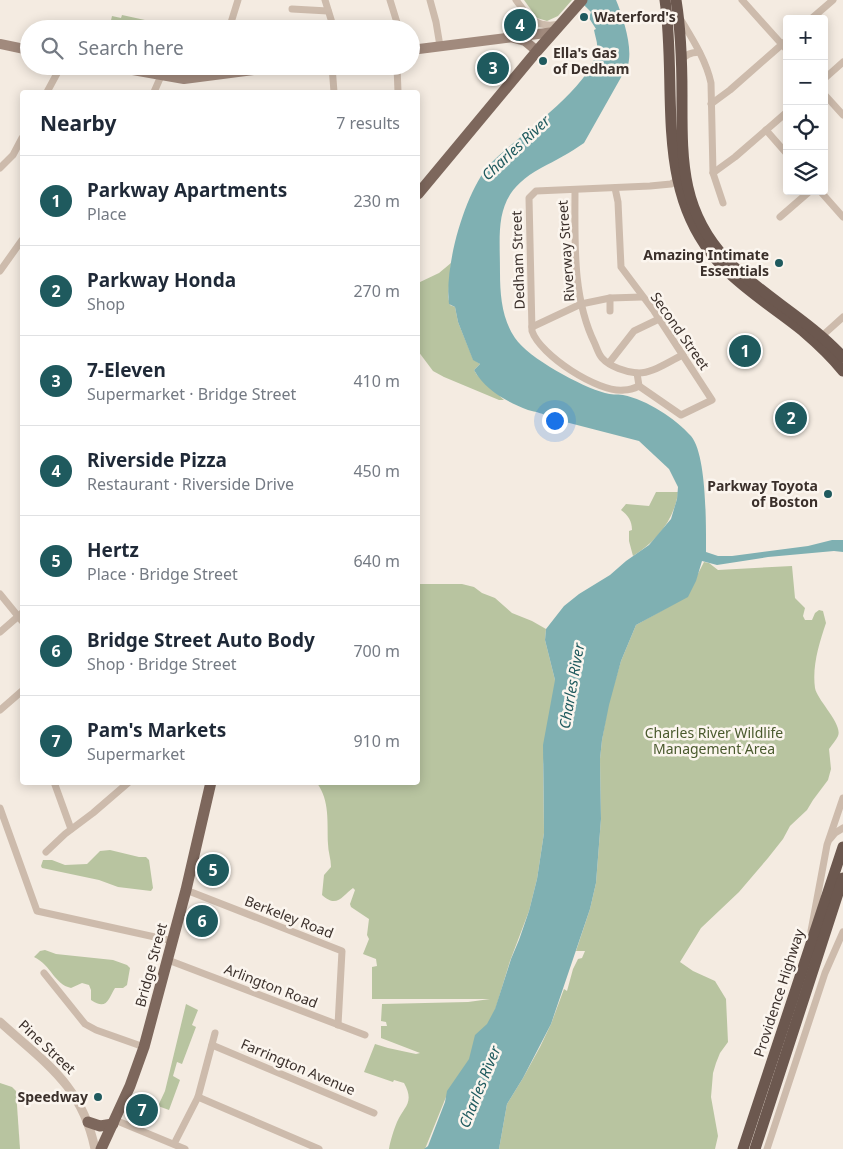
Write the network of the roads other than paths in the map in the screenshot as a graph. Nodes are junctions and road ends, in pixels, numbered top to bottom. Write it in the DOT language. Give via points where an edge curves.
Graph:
graph roads {
  1 [pos="238,0"];
  2 [pos="325,0"];
  3 [pos="390,0"];
  4 [pos="430,0"];
  5 [pos="516,0"];
  6 [pos="665,0"];
  7 [pos="678,0"];
  8 [pos="742,0"];
  9 [pos="833,0"];
  10 [pos="581,1"];
  11 [pos="292,9"];
  12 [pos="328,11"];
  13 [pos="524,12"];
  14 [pos="816,15"];
  15 [pos="678,16"];
  16 [pos="232,20"];
  17 [pos="331,20"];
  18 [pos="396,20"];
  19 [pos="557,28"];
  20 [pos="522,35"];
  21 [pos="508,37"];
  22 [pos="783,43"];
  23 [pos="0,44"];
  24 [pos="440,46"];
  25 [pos="783,47"];
  26 [pos="20,48"];
  27 [pos="420,49"];
  28 [pos="537,51"];
  29 [pos="699,52"];
  30 [pos="681,61"];
  31 [pos="843,62"];
  32 [pos="56,75"];
  33 [pos="156,75"];
  34 [pos="202,75"];
  35 [pos="333,75"];
  36 [pos="397,75"];
  37 [pos="828,75"];
  38 [pos="161,76"];
  39 [pos="48,90"];
  40 [pos="155,90"];
  41 [pos="334,90"];
  42 [pos="398,90"];
  43 [pos="828,98"];
  44 [pos="711,104"];
  45 [pos="783,115"];
  46 [pos="843,115"];
  47 [pos="766,130"];
  48 [pos="20,142"];
  49 [pos="784,150"];
  50 [pos="0,168"];
  51 [pos="713,172"];
  52 [pos="677,181"];
  53 [pos="615,188"];
  54 [pos="575,190"];
  55 [pos="420,192"];
  56 [pos="805,195"];
  57 [pos="824,195"];
  58 [pos="723,203"];
  59 [pos="780,217"];
  60 [pos="843,217"];
  61 [pos="20,243"];
  62 [pos="0,271"];
  63 [pos="642,297"];
  64 [pos="610,298"];
  65 [pos="582,304"];
  66 [pos="610,311"];
  67 [pos="843,317"];
  68 [pos="659,319"];
  69 [pos="532,327"];
  70 [pos="822,336"];
  71 [pos="683,355"];
  72 [pos="843,357"];
  73 [pos="609,363"];
  74 [pos="843,371"];
  75 [pos="637,373"];
  76 [pos="639,386"];
  77 [pos="0,594"];
  78 [pos="20,616"];
  79 [pos="20,618"];
  80 [pos="0,632"];
  81 [pos="20,696"];
  82 [pos="0,710"];
  83 [pos="55,785"];
  84 [pos="126,785"];
  85 [pos="210,785"];
  86 [pos="843,798"];
  87 [pos="0,808"];
  88 [pos="843,828"];
  89 [pos="71,829"];
  90 [pos="827,845"];
  91 [pos="843,847"];
  92 [pos="46,852"];
  93 [pos="843,878"];
  94 [pos="186,890"];
  95 [pos="843,932"];
  96 [pos="173,941"];
  97 [pos="808,952"];
  98 [pos="168,960"];
  99 [pos="44,973"];
  100 [pos="0,1022"];
  101 [pos="338,1025"];
  102 [pos="215,1033"];
  103 [pos="365,1035"];
  104 [pos="212,1045"];
  105 [pos="144,1047"];
  106 [pos="198,1097"];
  107 [pos="374,1113"];
  108 [pos="88,1122"];
  109 [pos="114,1122"];
  110 [pos="174,1144"];
  111 [pos="95,1149"];
  112 [pos="101,1149"];
  113 [pos="185,1149"];
  114 [pos="319,1149"];
  115 [pos="743,1149"];
  116 [pos="755,1149"];
  117 [pos="767,1149"];
  1 -- 16 [label="street"];
  2 -- 12 [label="street"];
  3 -- 18 [label="street"];
  4 -- 24 [label="street"];
  5 -- 13 [label="street"];
  6 -- 52 [label="highway"];
  7 -- 15 [label="highway"];
  8 -- 22 [label="street"];
  9 -- 14 [label="street"];
  10 -- 19 [label="main road"];
  11 -- 12 [label="street"];
  12 -- 17 [label="street"];
  13 -- 19 [label="street" via="539,24"];
  13 -- 20 [label="street" via="527,23"];
  15 -- 29 [label="street"];
  15 -- 30 [label="highway"];
  19 -- 20 [label="main road"];
  19 -- 28 [label="main road"];
  20 -- 21 [label="main road"];
  21 -- 24 [label="main road"];
  21 -- 28 [label="main road" via="523,40"];
  23 -- 26 [label="main road"];
  24 -- 27 [label="main road"];
  25 -- 44 [label="street"];
  28 -- 55 [label="main road"];
  29 -- 30 [label="street" via="685,55"];
  29 -- 44 [label="street" via="709,72"];
  30 -- 70 [label="highway" via="683,164 688,192 700,222 733,265"];
  31 -- 37 [label="street"];
  32 -- 39 [label="street"];
  33 -- 38 [label="main road"];
  34 -- 38 [label="main road" via="188,79"];
  35 -- 41 [label="street"];
  36 -- 42 [label="street"];
  38 -- 40 [label="street"];
  43 -- 46 [label="street"];
  44 -- 51 [label="street"];
  45 -- 47 [label="street"];
  47 -- 49 [label="street"];
  47 -- 51 [label="street"];
  48 -- 50 [label="street"];
  51 -- 58 [label="street"];
  52 -- 53 [label="street, Dedham Street"];
  52 -- 74 [label="highway" via="690,220 714,257 738,281 806,334"];
  53 -- 54 [label="street, Dedham Street"];
  53 -- 63 [label="street, Second Street" via="621,267"];
  54 -- 65 [label="street, Riverway Street"];
  54 -- 69 [label="street, Dedham Street" via="536,191 529,198"];
  56 -- 59 [label="street"];
  57 -- 60 [label="street"];
  61 -- 62 [label="street"];
  63 -- 64 [label="street"];
  63 -- 68 [label="street, Second Street"];
  64 -- 65 [label="street"];
  64 -- 66 [label="street"];
  65 -- 69 [label="street"];
  65 -- 73 [label="street, Riverway Street" via="592,339 602,358"];
  67 -- 70 [label="street"];
  68 -- 71 [label="street, Second Street"];
  68 -- 73 [label="street" via="634,331"];
  69 -- 76 [label="street, Dedham Street" via="535,339 547,352 578,375 597,384 623,390"];
  70 -- 72 [label="highway"];
  71 -- 75 [label="street" via="648,372"];
  71 -- 76 [label="street, Second Street" via="712,400 681,415"];
  73 -- 75 [label="street"];
  75 -- 76 [label="street"];
  77 -- 78 [label="street"];
  79 -- 80 [label="street"];
  81 -- 82 [label="street"];
  83 -- 89 [label="street"];
  84 -- 89 [label="street"];
  85 -- 94 [label="main road, Bridge Street"];
  86 -- 90 [label="street"];
  87 -- 96 [label="street" via="37,911"];
  88 -- 90 [label="street"];
  89 -- 92 [label="street"];
  90 -- 97 [label="street"];
  91 -- 97 [label="highway, Providence Highway"];
  93 -- 116 [label="highway, Providence Highway"];
  94 -- 96 [label="main road, Bridge Street"];
  94 -- 101 [label="street, Berkeley Road" via="342,951"];
  95 -- 117 [label="street" via="825,973"];
  96 -- 98 [label="main road, Bridge Street"];
  97 -- 115 [label="highway, Providence Highway"];
  98 -- 101 [label="street, Arlington Road"];
  98 -- 105 [label="main road, Bridge Street"];
  99 -- 105 [label="street" via="86,1024"];
  100 -- 108 [label="street, Pine Street" via="67,1084"];
  101 -- 103 [label="street, Arlington Road"];
  102 -- 104 [label="street"];
  104 -- 106 [label="street"];
  104 -- 107 [label="street, Farrington Avenue"];
  105 -- 109 [label="main road, Bridge Street"];
  106 -- 110 [label="street"];
  106 -- 114 [label="street"];
  108 -- 109 [label="main road" via="100,1126"];
  108 -- 111 [label="street, Pine Street"];
  109 -- 110 [label="street"];
  109 -- 112 [label="main road, Bridge Street"];
  110 -- 113 [label="street"];
}
